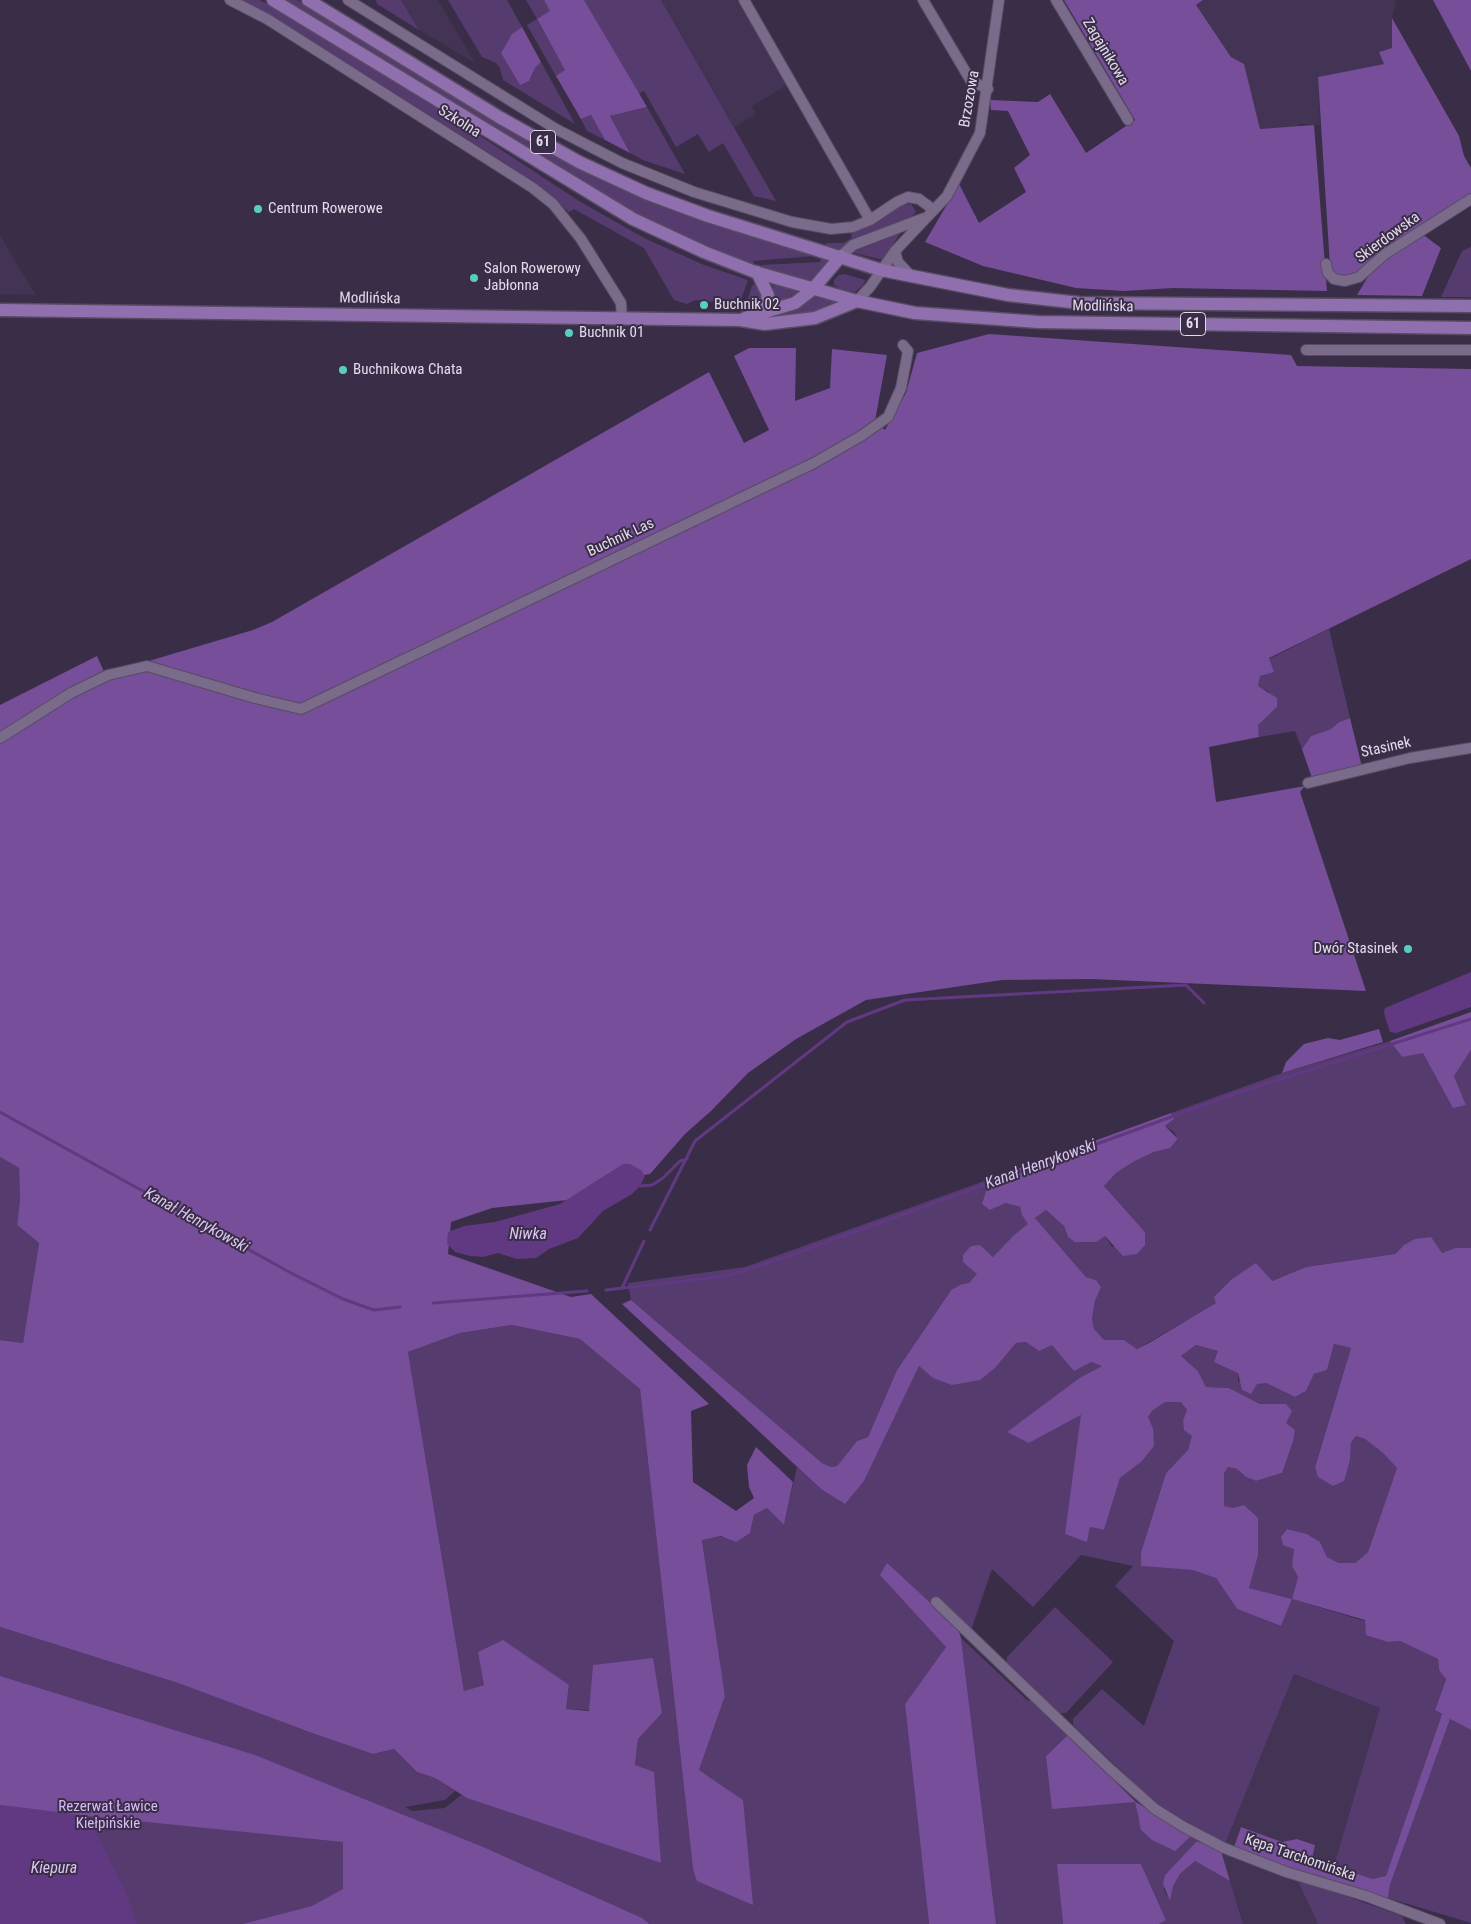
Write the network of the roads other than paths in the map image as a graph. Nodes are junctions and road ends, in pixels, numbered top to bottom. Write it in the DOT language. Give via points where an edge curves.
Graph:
graph roads {
  1 [pos="230,0"];
  2 [pos="273,0"];
  3 [pos="308,0"];
  4 [pos="348,0"];
  5 [pos="744,0"];
  6 [pos="923,0"];
  7 [pos="999,0"];
  8 [pos="1056,0"];
  9 [pos="988,89"];
  10 [pos="1128,120"];
  11 [pos="1471,199"];
  12 [pos="930,214"];
  13 [pos="870,220"];
  14 [pos="895,251"];
  15 [pos="841,256"];
  16 [pos="1326,264"];
  17 [pos="881,270"];
  18 [pos="756,272"];
  19 [pos="913,278"];
  20 [pos="813,288"];
  21 [pos="858,301"];
  22 [pos="1471,306"];
  23 [pos="0,310"];
  24 [pos="758,315"];
  25 [pos="622,319"];
  26 [pos="740,320"];
  27 [pos="1471,328"];
  28 [pos="905,348"];
  29 [pos="1306,350"];
  30 [pos="1471,350"];
  31 [pos="0,738"];
  32 [pos="1471,748"];
  33 [pos="1308,783"];
  34 [pos="936,1602"];
  35 [pos="1440,1924"];
  1 -- 25 [label="street, Szkolna" via="275,24 533,188 553,204 581,239 620,303"];
  2 -- 18 [label="main road, 61" via="597,199 666,236"];
  3 -- 15 [label="main road, 61" via="579,162 646,193 708,216"];
  4 -- 13 [label="street" via="556,129 622,162 694,192 815,228 847,228"];
  5 -- 13 [label="street"];
  6 -- 9 [label="street" via="971,81"];
  7 -- 9 [label="street, Brzozowa"];
  8 -- 10 [label="street, Zagajnikowa"];
  9 -- 12 [label="street, Brzozowa" via="980,133 955,184"];
  11 -- 16 [label="street, Skierdowska" via="1385,254 1359,277 1345,281 1334,279 1328,274"];
  12 -- 13 [label="street" via="919,199 908,198"];
  12 -- 14 [label="street, Brzozowa"];
  12 -- 15 [label="street" via="853,245"];
  14 -- 17 [label="street, Brzozowa"];
  14 -- 19 [label="street" via="898,262"];
  15 -- 17 [label="main road, 61"];
  15 -- 20 [label="main road, Modlińska"];
  17 -- 19 [label="main road, Modlińska / 61"];
  17 -- 21 [label="street, Brzozowa"];
  18 -- 20 [label="main road, 61"];
  18 -- 24 [label="main road" via="768,296"];
  19 -- 22 [label="main road, Modlińska / 61" via="1008,295 1080,303"];
  20 -- 21 [label="main road, 61"];
  20 -- 24 [label="main road, Modlińska" via="795,302"];
  21 -- 26 [label="main road, Modlińska" via="815,318 766,324"];
  21 -- 27 [label="main road, Modlińska / 61" via="916,313 1038,322"];
  23 -- 25 [label="main road, Modlińska"];
  24 -- 26 [label="main road, Modlińska"];
  25 -- 26 [label="main road, Modlińska"];
  28 -- 31 [label="street, Buchnik Las" via="901,388 888,416 814,464 301,710 147,666 108,675 71,693"];
  29 -- 30 [label="street"];
  32 -- 33 [label="street, Stasinek" via="1410,758"];
  34 -- 35 [label="street, Kępa Tarchomińska" via="1155,1809 1224,1848"];
}
